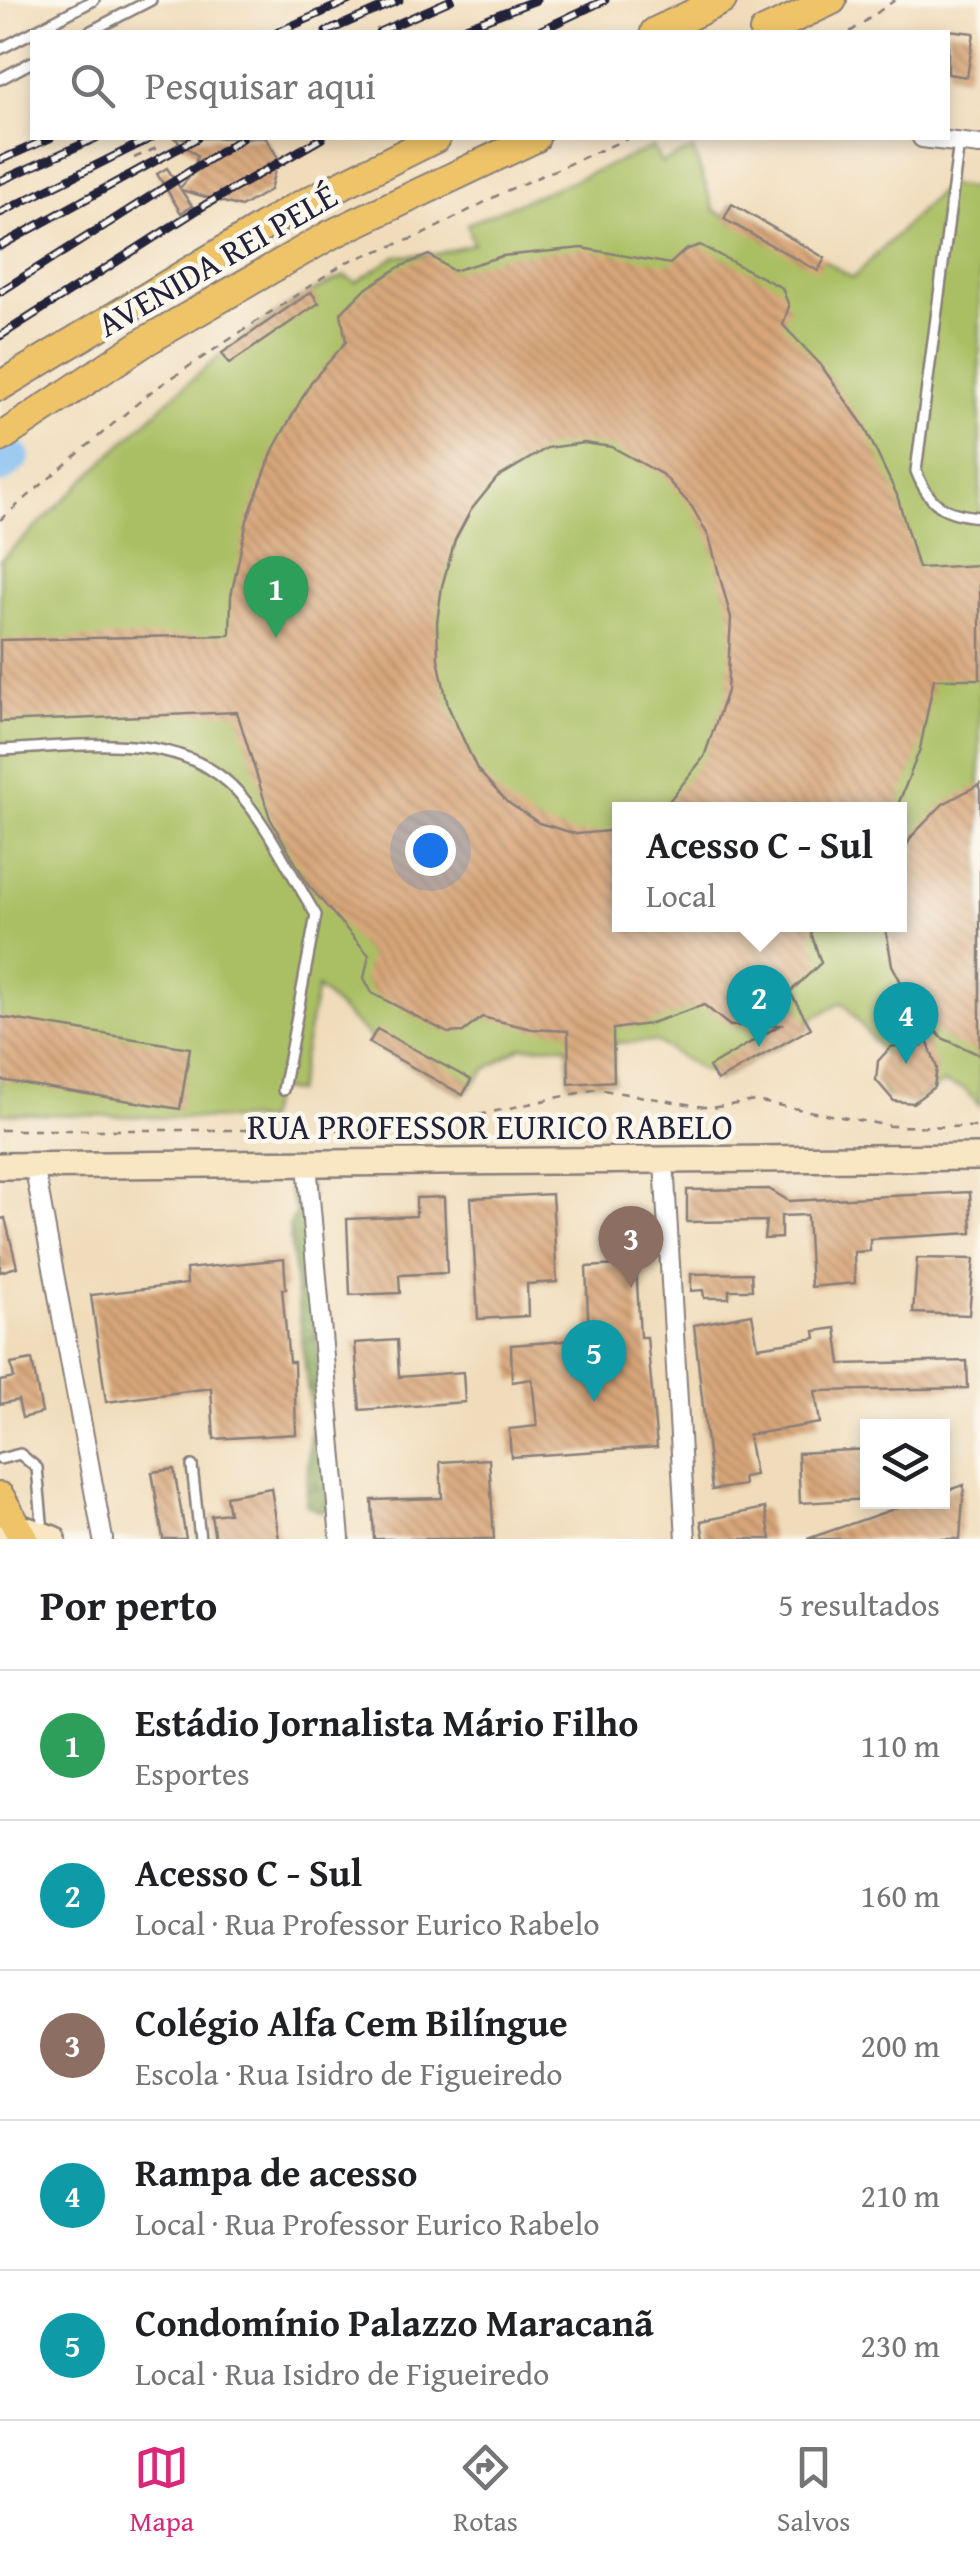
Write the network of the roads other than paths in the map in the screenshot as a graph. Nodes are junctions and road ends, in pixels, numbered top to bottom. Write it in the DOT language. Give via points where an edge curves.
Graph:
graph roads {
  1 [pos="94,0"];
  2 [pos="152,0"];
  3 [pos="722,0"];
  4 [pos="832,0"];
  5 [pos="36,30"];
  6 [pos="93,30"];
  7 [pos="659,30"];
  8 [pos="768,30"];
  9 [pos="30,33"];
  10 [pos="0,49"];
  11 [pos="30,63"];
  12 [pos="0,79"];
  13 [pos="432,140"];
  14 [pos="531,140"];
  15 [pos="940,140"];
  16 [pos="959,142"];
  17 [pos="980,145"];
  18 [pos="156,292"];
  19 [pos="146,341"];
  20 [pos="0,386"];
  21 [pos="0,438"];
  22 [pos="980,517"];
  23 [pos="0,750"];
  24 [pos="283,1090"];
  25 [pos="980,1157"];
  26 [pos="664,1162"];
  27 [pos="307,1164"];
  28 [pos="34,1165"];
  29 [pos="0,1166"];
  30 [pos="0,1460"];
  31 [pos="192,1466"];
  32 [pos="0,1497"];
  33 [pos="27,1534"];
  34 [pos="103,1539"];
  35 [pos="200,1539"];
  36 [pos="340,1539"];
  37 [pos="686,1539"];
  1 -- 5 [label="lane"];
  2 -- 6 [label="lane"];
  3 -- 7 [label="main road"];
  4 -- 8 [label="main road"];
  9 -- 10 [label="lane"];
  11 -- 12 [label="lane"];
  13 -- 18 [label="main road, AVENIDA REI PELÉ" via="291,210"];
  14 -- 19 [label="main road, AVENIDA REI PELÉ" via="330,234"];
  15 -- 16 [label="street"];
  16 -- 17 [label="street"];
  16 -- 22 [label="lane" via="916,471 926,498 948,513"];
  18 -- 19 [label="main road"];
  18 -- 20 [label="main road, AVENIDA REI PELÉ"];
  19 -- 21 [label="main road, AVENIDA REI PELÉ"];
  23 -- 24 [label="lane" via="145,744 214,772 237,791 316,916"];
  25 -- 26 [label="street, RUA PROFESSOR EURICO RABELO"];
  26 -- 27 [label="street, RUA PROFESSOR EURICO RABELO"];
  26 -- 37 [label="street"];
  27 -- 28 [label="street, RUA PROFESSOR EURICO RABELO"];
  27 -- 36 [label="street"];
  28 -- 29 [label="street, RUA PROFESSOR EURICO RABELO"];
  28 -- 34 [label="street"];
  30 -- 33 [label="lane" via="20,1454 37,1468"];
  31 -- 35 [label="lane"];
  32 -- 33 [label="main road"];
}
